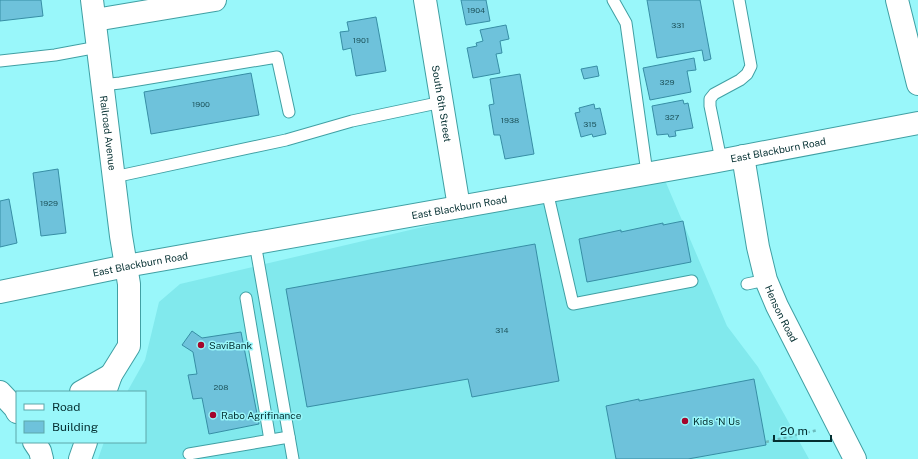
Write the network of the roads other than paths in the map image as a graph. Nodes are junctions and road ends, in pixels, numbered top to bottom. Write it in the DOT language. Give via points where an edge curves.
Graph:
graph roads {
  1 [pos="215,0"];
  2 [pos="425,0"];
  3 [pos="613,0"];
  4 [pos="739,0"];
  5 [pos="897,0"];
  6 [pos="93,10"];
  7 [pos="98,47"];
  8 [pos="0,61"];
  9 [pos="918,84"];
  10 [pos="102,85"];
  11 [pos="442,102"];
  12 [pos="289,112"];
  13 [pos="918,123"];
  14 [pos="743,156"];
  15 [pos="721,160"];
  16 [pos="648,173"];
  17 [pos="114,177"];
  18 [pos="547,191"];
  19 [pos="459,207"];
  20 [pos="255,243"];
  21 [pos="126,266"];
  22 [pos="692,281"];
  23 [pos="0,292"];
  24 [pos="246,298"];
  25 [pos="108,384"];
  26 [pos="84,391"];
  27 [pos="0,392"];
  28 [pos="16,410"];
  29 [pos="289,437"];
  30 [pos="270,440"];
  31 [pos="35,443"];
  32 [pos="86,443"];
  33 [pos="189,454"];
  34 [pos="42,459"];
  35 [pos="80,459"];
  36 [pos="293,459"];
  37 [pos="854,459"];
  1 -- 6 [label="main road"];
  2 -- 11 [label="main road, South 6th Street"];
  3 -- 16 [label="lane" via="626,23"];
  4 -- 15 [label="lane" via="751,66 740,80 714,94 710,99"];
  5 -- 9 [label="main road"];
  6 -- 7 [label="main road, Railroad Avenue"];
  7 -- 8 [label="lane"];
  7 -- 10 [label="main road, Railroad Avenue"];
  10 -- 12 [label="lane" via="277,56"];
  10 -- 17 [label="main road, Railroad Avenue"];
  11 -- 17 [label="lane" via="352,121 286,140"];
  11 -- 19 [label="main road, South 6th Street"];
  13 -- 14 [label="main road, East Blackburn Road"];
  14 -- 15 [label="main road, East Blackburn Road"];
  14 -- 37 [label="main road, Henson Road" via="758,247 756,282 777,306"];
  15 -- 16 [label="main road, East Blackburn Road"];
  16 -- 18 [label="main road, East Blackburn Road"];
  17 -- 21 [label="main road, Railroad Avenue"];
  18 -- 19 [label="main road, East Blackburn Road"];
  18 -- 22 [label="lane" via="573,304"];
  19 -- 20 [label="main road, East Blackburn Road"];
  20 -- 21 [label="main road, East Blackburn Road"];
  20 -- 29 [label="lane"];
  21 -- 23 [label="main road, East Blackburn Road"];
  21 -- 25 [label="main road, Railroad Avenue" via="129,346"];
  24 -- 30 [label="lane"];
  25 -- 26 [label="main road"];
  27 -- 28 [label="main road"];
  29 -- 30 [label="lane"];
  29 -- 36 [label="lane"];
  30 -- 33 [label="lane"];
  31 -- 34 [label="main road"];
  32 -- 35 [label="main road"];
}
